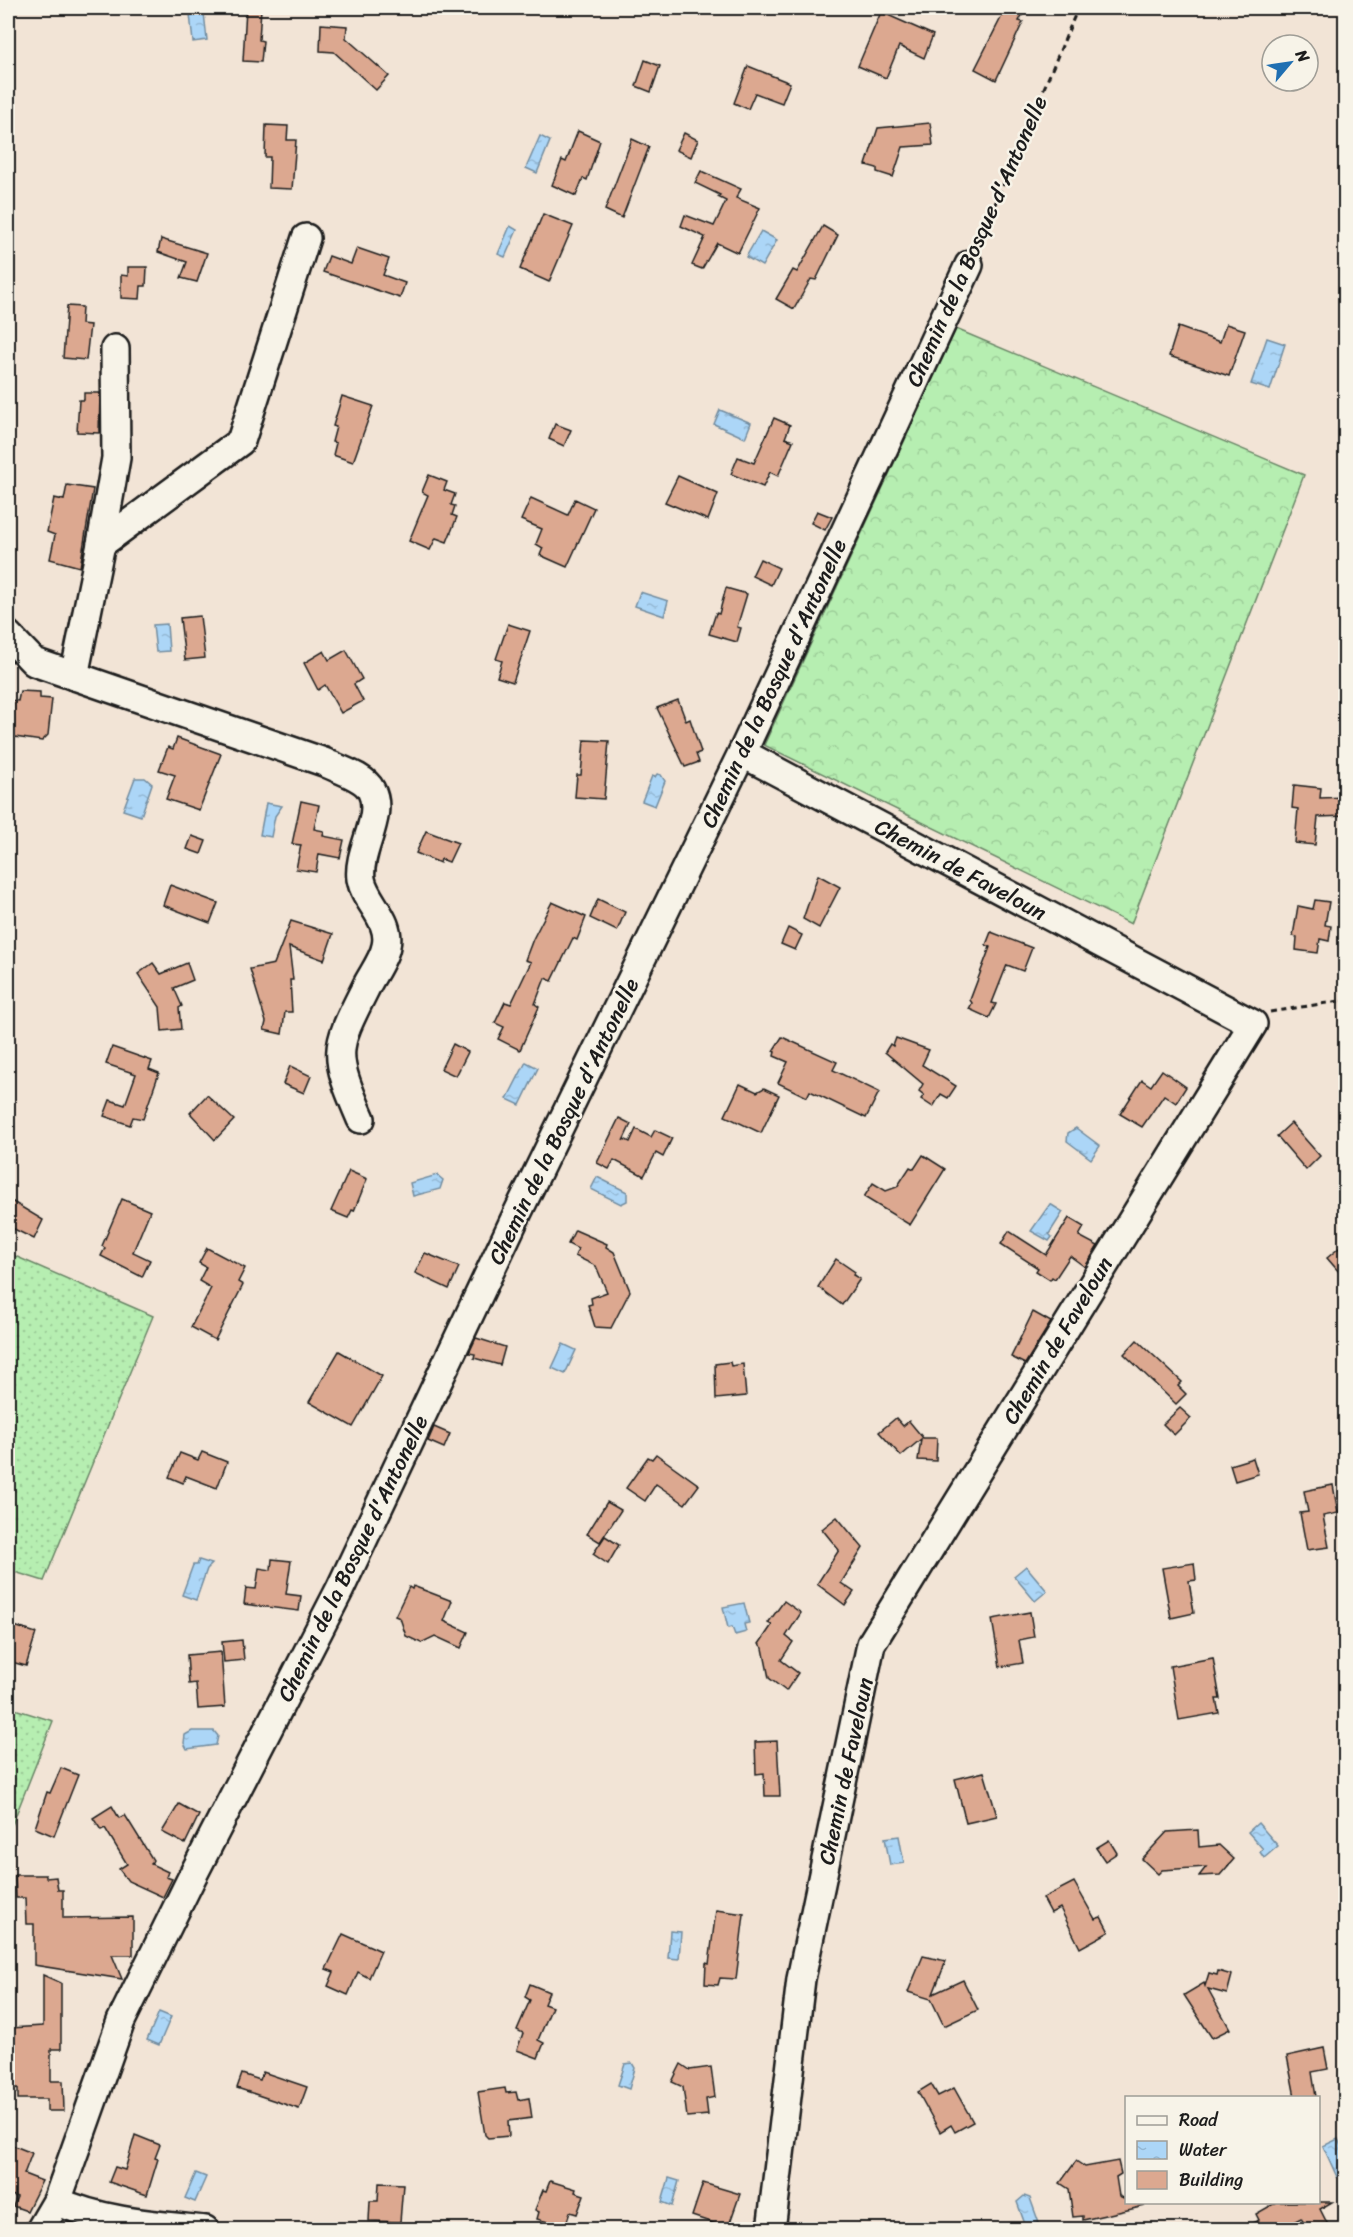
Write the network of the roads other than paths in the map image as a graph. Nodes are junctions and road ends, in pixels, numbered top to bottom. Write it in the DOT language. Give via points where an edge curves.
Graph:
graph roads {
  1 [pos="306,238"];
  2 [pos="969,265"];
  3 [pos="115,349"];
  4 [pos="101,544"];
  5 [pos="8,635"];
  6 [pos="74,676"];
  7 [pos="742,753"];
  8 [pos="361,1119"];
  9 [pos="57,2201"];
  10 [pos="40,2229"];
  11 [pos="205,2229"];
  12 [pos="771,2229"];
  1 -- 4 [label="street" via="241,441"];
  2 -- 7 [label="street, Chemin de la Bosque d'Antonelle"];
  3 -- 4 [label="street" via="117,458"];
  4 -- 6 [label="street"];
  5 -- 6 [label="street" via="34,662"];
  6 -- 8 [label="street" via="324,762 370,788 375,807 363,853 361,880 384,922 387,945 342,1035 339,1058 342,1076"];
  7 -- 9 [label="street, Chemin de la Bosque d'Antonelle" via="340,1589 121,2021"];
  7 -- 12 [label="street, Chemin de Faveloun" via="1252,1024 871,1644 801,1979"];
  9 -- 10 [label="street, Chemin de la Bosque d'Antonelle"];
  9 -- 11 [label="street" via="77,2210 158,2226"];
}
